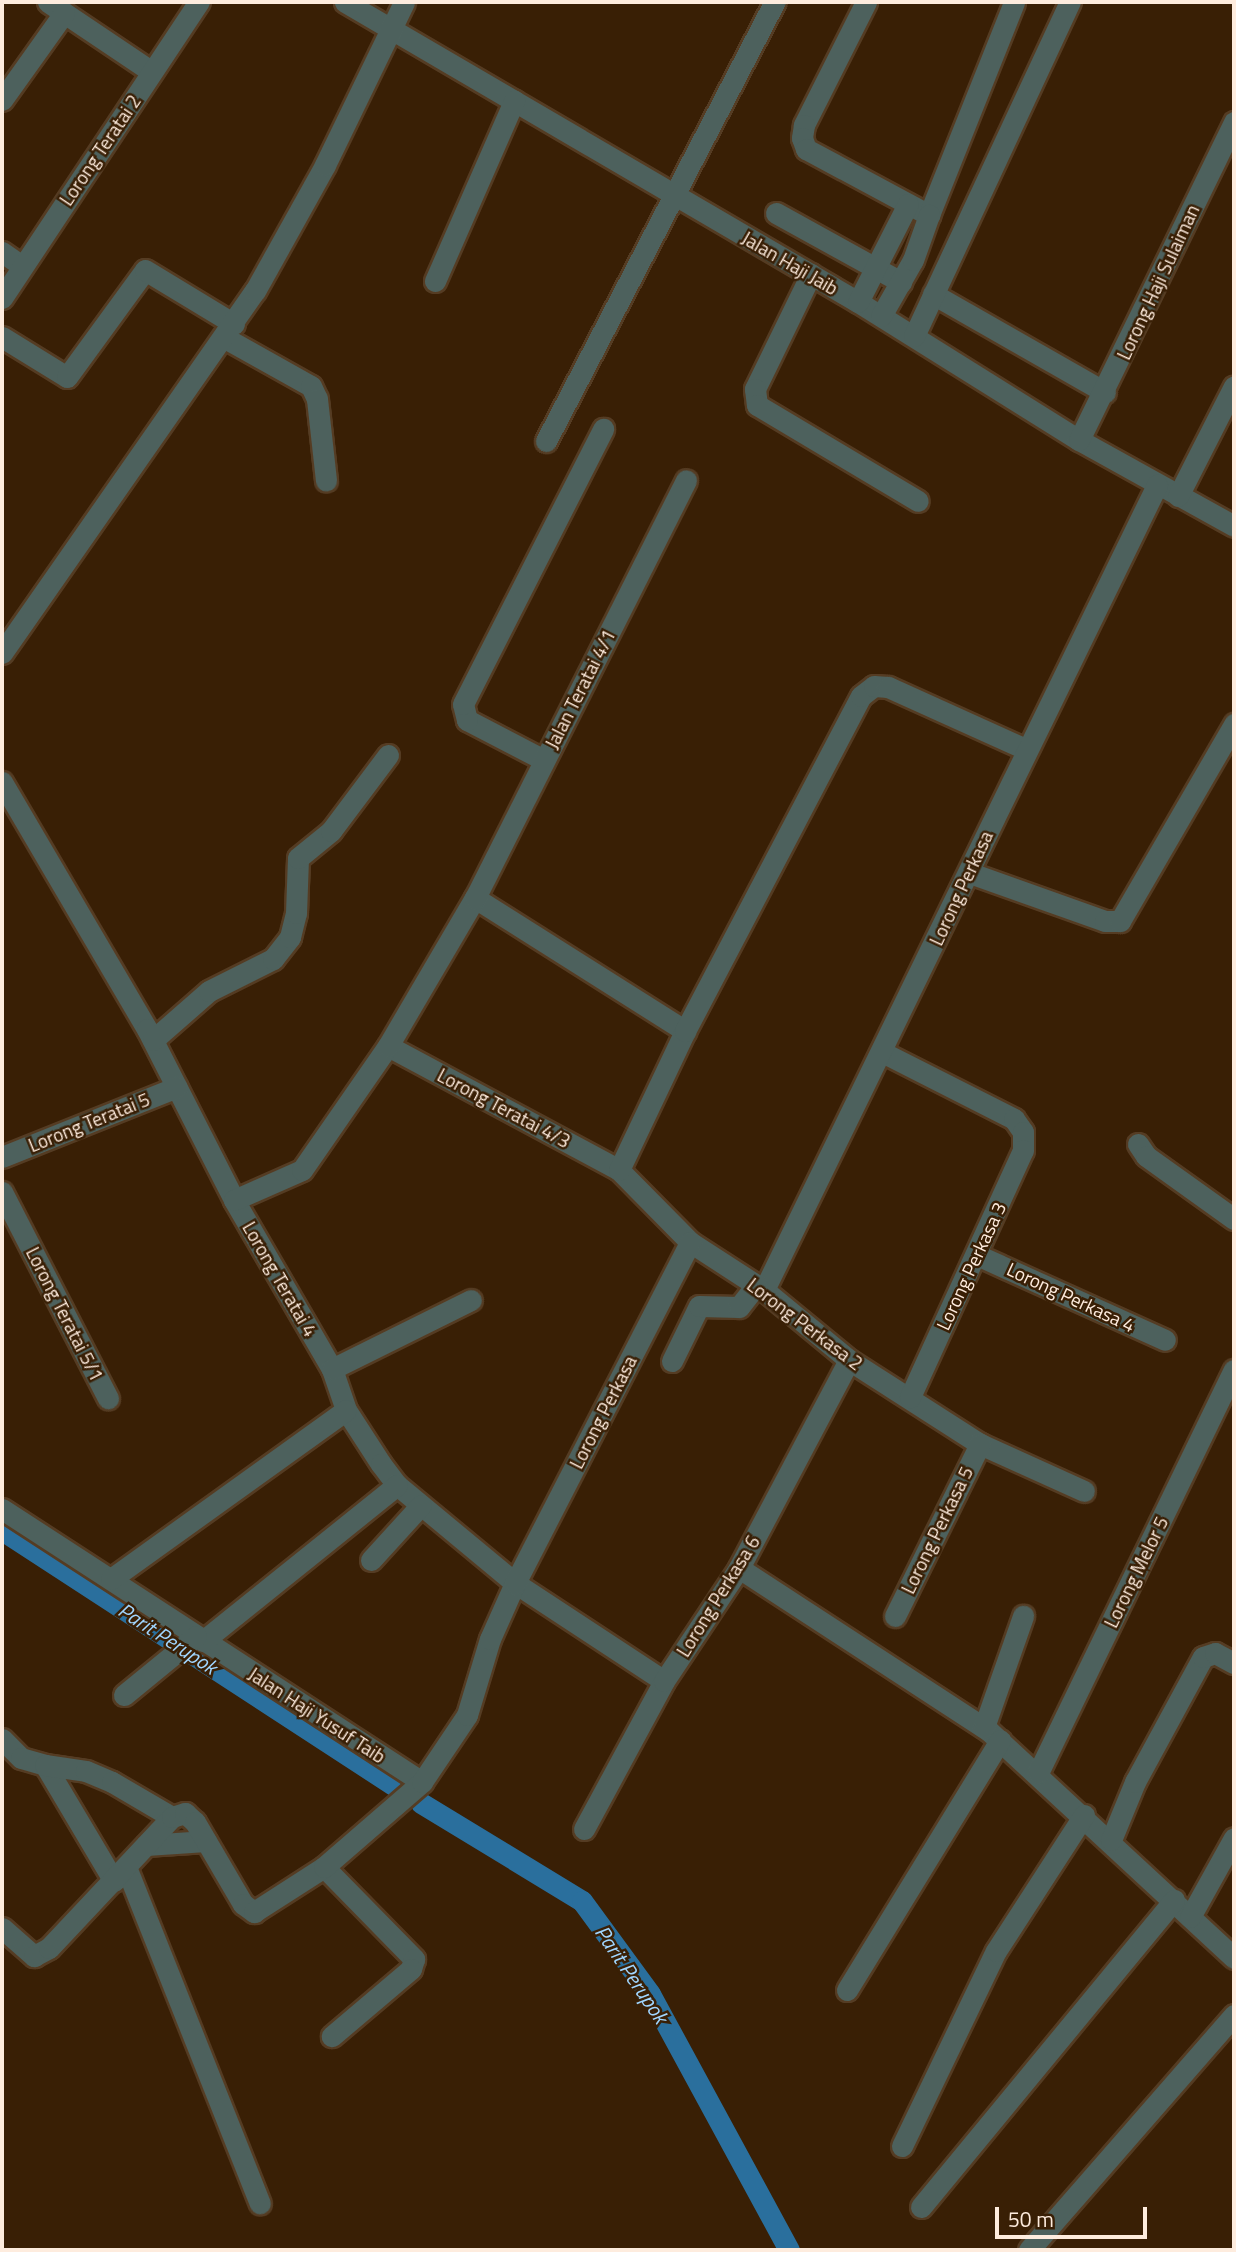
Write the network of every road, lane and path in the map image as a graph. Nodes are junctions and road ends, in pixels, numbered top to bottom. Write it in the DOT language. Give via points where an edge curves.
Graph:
graph roads {
  1 [pos="198,2"];
  2 [pos="345,2"];
  3 [pos="404,2"];
  4 [pos="775,2"];
  5 [pos="866,2"];
  6 [pos="1013,2"];
  7 [pos="1070,2"];
  8 [pos="56,7"];
  9 [pos="390,29"];
  10 [pos="152,72"];
  11 [pos="2,100"];
  12 [pos="514,101"];
  13 [pos="1234,122"];
  14 [pos="676,196"];
  15 [pos="908,204"];
  16 [pos="776,213"];
  17 [pos="929,215"];
  18 [pos="2,252"];
  19 [pos="22,266"];
  20 [pos="876,268"];
  21 [pos="811,274"];
  22 [pos="435,281"];
  23 [pos="901,282"];
  24 [pos="933,294"];
  25 [pos="2,298"];
  26 [pos="858,302"];
  27 [pos="881,316"];
  28 [pos="229,331"];
  29 [pos="914,336"];
  30 [pos="2,337"];
  31 [pos="1234,386"];
  32 [pos="1105,392"];
  33 [pos="603,429"];
  34 [pos="1079,440"];
  35 [pos="546,441"];
  36 [pos="686,480"];
  37 [pos="326,481"];
  38 [pos="1157,485"];
  39 [pos="1178,496"];
  40 [pos="918,501"];
  41 [pos="1234,526"];
  42 [pos="2,653"];
  43 [pos="1234,724"];
  44 [pos="1025,749"];
  45 [pos="388,755"];
  46 [pos="544,760"];
  47 [pos="2,782"];
  48 [pos="970,873"];
  49 [pos="475,898"];
  50 [pos="685,1031"];
  51 [pos="153,1040"];
  52 [pos="388,1046"];
  53 [pos="882,1052"];
  54 [pos="177,1087"];
  55 [pos="1138,1144"];
  56 [pos="2,1157"];
  57 [pos="619,1170"];
  58 [pos="2,1192"];
  59 [pos="234,1200"];
  60 [pos="1234,1219"];
  61 [pos="690,1242"];
  62 [pos="977,1255"];
  63 [pos="760,1288"];
  64 [pos="471,1300"];
  65 [pos="1165,1340"];
  66 [pos="849,1360"];
  67 [pos="672,1362"];
  68 [pos="332,1369"];
  69 [pos="1234,1370"];
  70 [pos="910,1397"];
  71 [pos="108,1398"];
  72 [pos="346,1410"];
  73 [pos="980,1444"];
  74 [pos="397,1485"];
  75 [pos="1084,1491"];
  76 [pos="421,1505"];
  77 [pos="2,1509"];
  78 [pos="371,1560"];
  79 [pos="739,1568"];
  80 [pos="111,1579"];
  81 [pos="515,1583"];
  82 [pos="895,1616"];
  83 [pos="1023,1616"];
  84 [pos="192,1641"];
  85 [pos="1234,1663"];
  86 [pos="664,1681"];
  87 [pos="124,1695"];
  88 [pos="992,1733"];
  89 [pos="2,1739"];
  90 [pos="45,1765"];
  91 [pos="1038,1773"];
  92 [pos="422,1782"];
  93 [pos="1084,1815"];
  94 [pos="172,1817"];
  95 [pos="584,1829"];
  96 [pos="1234,1838"];
  97 [pos="1111,1840"];
  98 [pos="206,1841"];
  99 [pos="146,1845"];
  100 [pos="324,1867"];
  101 [pos="120,1874"];
  102 [pos="1174,1900"];
  103 [pos="1190,1917"];
  104 [pos="2,1928"];
  105 [pos="1234,1958"];
  106 [pos="847,1990"];
  107 [pos="1234,2015"];
  108 [pos="332,2036"];
  109 [pos="902,2146"];
  110 [pos="260,2203"];
  111 [pos="920,2207"];
  112 [pos="1029,2250"];
  1 -- 10 [label="street, Lorong Teratai 2"];
  2 -- 9 [label="street, Jalan Haji Jaib"];
  3 -- 9 [label="street"];
  4 -- 14 [label="street"];
  5 -- 15 [label="street" via="804,125 802,138 806,149"];
  6 -- 17 [label="street"];
  7 -- 24 [label="street"];
  8 -- 10 [label="street"];
  8 -- 11 [label="street"];
  9 -- 12 [label="street, Jalan Haji Jaib"];
  9 -- 28 [label="street" via="324,165"];
  10 -- 19 [label="street, Lorong Teratai 2"];
  12 -- 14 [label="street, Jalan Haji Jaib"];
  12 -- 22 [label="street"];
  13 -- 32 [label="street, Lorong Haji Sulaiman"];
  14 -- 21 [label="street, Jalan Haji Jaib"];
  14 -- 35 [label="street"];
  15 -- 17 [label="street"];
  15 -- 20 [label="street"];
  16 -- 20 [label="street"];
  17 -- 23 [label="street"];
  18 -- 19 [label="street"];
  19 -- 25 [label="street, Lorong Teratai 2"];
  20 -- 23 [label="street"];
  20 -- 26 [label="street"];
  21 -- 26 [label="street, Jalan Haji Jaib"];
  21 -- 40 [label="street" via="755,389 757,405"];
  23 -- 27 [label="street"];
  24 -- 29 [label="street"];
  24 -- 32 [label="street"];
  26 -- 27 [label="street, Jalan Haji Jaib"];
  27 -- 29 [label="street, Jalan Haji Jaib"];
  28 -- 30 [label="street" via="145,270 67,377"];
  28 -- 37 [label="street" via="311,386 317,399"];
  28 -- 42 [label="street"];
  29 -- 34 [label="street, Jalan Haji Jaib"];
  31 -- 39 [label="street"];
  32 -- 34 [label="street, Lorong Haji Sulaiman"];
  33 -- 46 [label="street" via="463,704 467,720"];
  34 -- 38 [label="street, Jalan Haji Jaib"];
  36 -- 46 [label="street, Jalan Teratai 4/1"];
  38 -- 39 [label="street, Jalan Haji Jaib"];
  38 -- 44 [label="street, Lorong Perkasa"];
  39 -- 41 [label="street, Jalan Haji Jaib"];
  43 -- 48 [label="street" via="1120,921 1105,921"];
  44 -- 48 [label="street, Lorong Perkasa"];
  44 -- 50 [label="street" via="888,687 874,686 861,695"];
  45 -- 51 [label="street" via="331,831 298,858 296,913 290,937 278,952 244,976 209,991"];
  46 -- 49 [label="street, Jalan Teratai 4/1"];
  47 -- 51 [label="street, Lorong Teratai 4"];
  48 -- 53 [label="street, Lorong Perkasa"];
  49 -- 50 [label="street"];
  49 -- 52 [label="street, Jalan Teratai 4/1"];
  50 -- 57 [label="street"];
  51 -- 54 [label="street, Lorong Teratai 4"];
  52 -- 57 [label="street, Lorong Teratai 4/3"];
  52 -- 59 [label="street, Jalan Teratai 4/1" via="303,1170"];
  53 -- 62 [label="street, Lorong Perkasa 3" via="1014,1119 1023,1132 1023,1150"];
  53 -- 63 [label="street, Lorong Perkasa"];
  54 -- 56 [label="street, Lorong Teratai 5"];
  54 -- 59 [label="street, Lorong Teratai 4"];
  55 -- 60 [label="street" via="1146,1156"];
  57 -- 61 [label="street, Lorong Perkasa 2"];
  58 -- 71 [label="street, Lorong Teratai 5/1"];
  59 -- 68 [label="street, Lorong Teratai 4"];
  61 -- 63 [label="street, Lorong Perkasa 2"];
  61 -- 81 [label="street, Lorong Perkasa"];
  62 -- 65 [label="street, Lorong Perkasa 4"];
  62 -- 70 [label="street, Lorong Perkasa 3"];
  63 -- 66 [label="street, Lorong Perkasa 2"];
  63 -- 67 [label="street" via="739,1307 699,1306"];
  64 -- 68 [label="street"];
  66 -- 70 [label="street, Lorong Perkasa 2"];
  66 -- 79 [label="street, Lorong Perkasa 6"];
  68 -- 72 [label="street, Lorong Teratai 4"];
  69 -- 91 [label="street, Lorong Melor 5"];
  70 -- 73 [label="street, Lorong Perkasa 2"];
  72 -- 74 [label="street, Lorong Teratai 4"];
  72 -- 80 [label="street"];
  73 -- 75 [label="street, Lorong Perkasa 2"];
  73 -- 82 [label="street, Lorong Perkasa 5"];
  74 -- 76 [label="street, Lorong Teratai 4"];
  74 -- 84 [label="street"];
  76 -- 78 [label="street"];
  76 -- 81 [label="street, Lorong Teratai 4"];
  77 -- 80 [label="street, Jalan Haji Yusuf Taib"];
  79 -- 86 [label="street, Lorong Perkasa 6"];
  79 -- 88 [label="street"];
  80 -- 84 [label="street, Jalan Haji Yusuf Taib"];
  81 -- 86 [label="street, Lorong Teratai 4"];
  81 -- 92 [label="street, Lorong Perkasa" via="467,1715"];
  83 -- 88 [label="street"];
  84 -- 87 [label="street"];
  84 -- 92 [label="street, Jalan Haji Yusuf Taib"];
  85 -- 97 [label="street" via="1215,1653 1203,1657 1135,1782"];
  86 -- 95 [label="street, Lorong Perkasa 6"];
  88 -- 91 [label="street"];
  88 -- 106 [label="street"];
  89 -- 90 [label="street" via="22,1758"];
  90 -- 94 [label="street" via="103,1778"];
  90 -- 101 [label="street"];
  91 -- 93 [label="street"];
  92 -- 100 [label="street, Lorong Perkasa"];
  93 -- 97 [label="street"];
  93 -- 109 [label="street" via="996,1951"];
  94 -- 98 [label="street" via="185,1813"];
  94 -- 99 [label="street"];
  96 -- 103 [label="street"];
  97 -- 102 [label="street"];
  98 -- 99 [label="street"];
  98 -- 100 [label="street, Lorong Perkasa" via="243,1904 254,1912"];
  99 -- 101 [label="street"];
  100 -- 108 [label="street" via="414,1958 411,1969"];
  101 -- 104 [label="street" via="49,1948 34,1956"];
  101 -- 110 [label="street"];
  102 -- 103 [label="street"];
  102 -- 111 [label="street"];
  103 -- 105 [label="street"];
  107 -- 112 [label="street"];
}
